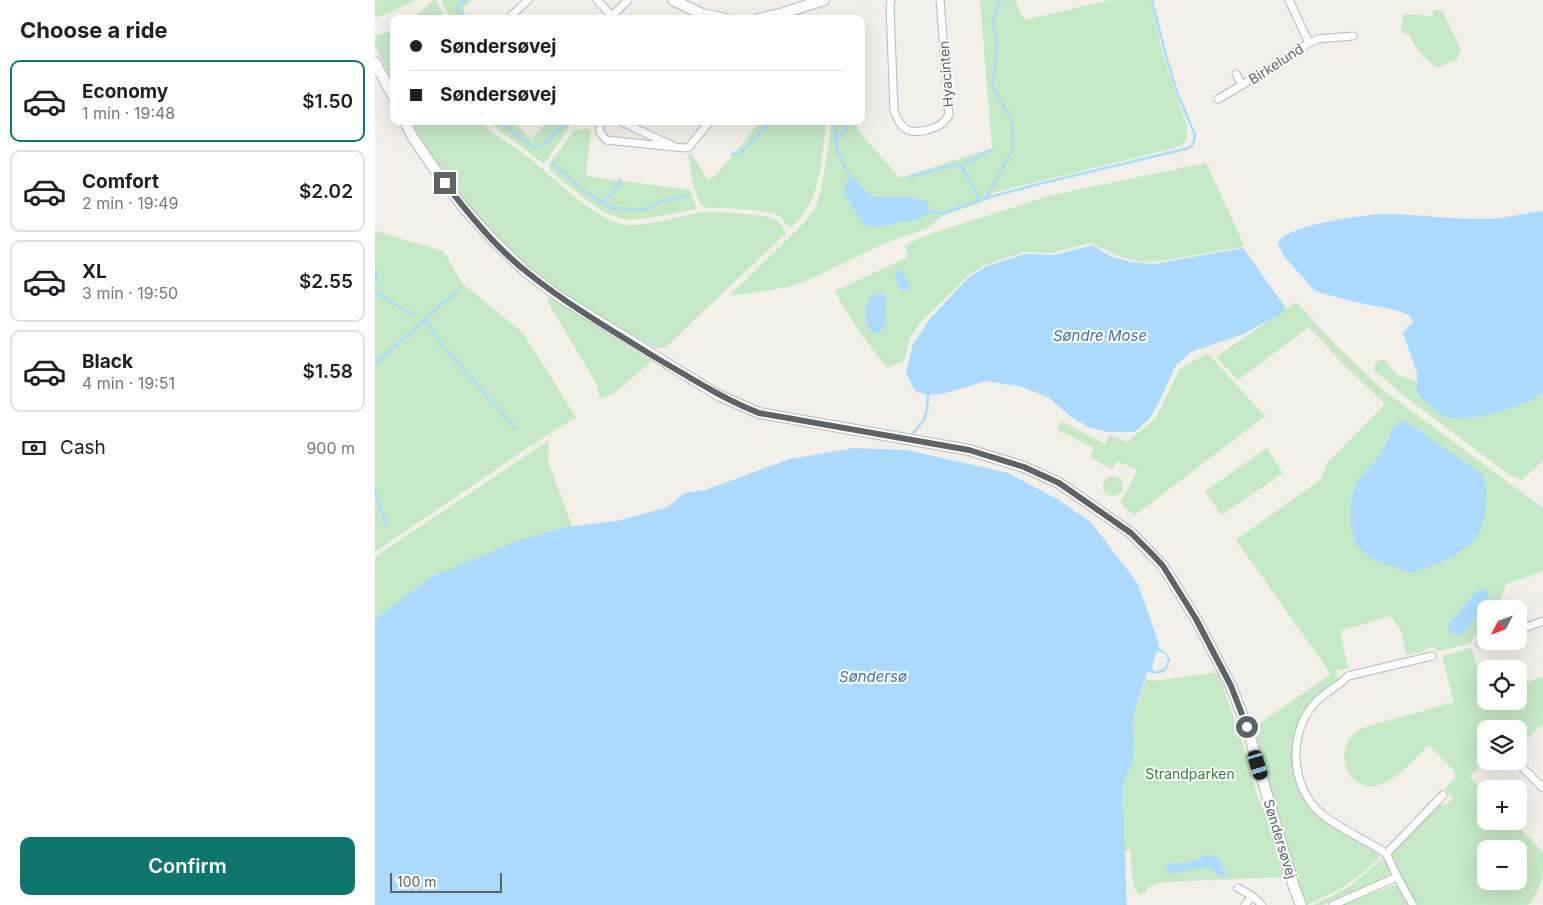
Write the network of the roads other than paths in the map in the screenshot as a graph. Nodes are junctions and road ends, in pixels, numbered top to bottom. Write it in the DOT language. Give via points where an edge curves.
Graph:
graph roads {
  1 [pos="528,0"];
  2 [pos="597,0"];
  3 [pos="629,0"];
  4 [pos="673,0"];
  5 [pos="824,0"];
  6 [pos="891,0"];
  7 [pos="940,0"];
  8 [pos="1289,0"];
  9 [pos="512,15"];
  10 [pos="612,15"];
  11 [pos="616,15"];
  12 [pos="707,15"];
  13 [pos="774,15"];
  14 [pos="1353,36"];
  15 [pos="1309,42"];
  16 [pos="375,62"];
  17 [pos="1236,74"];
  18 [pos="1242,85"];
  19 [pos="390,90"];
  20 [pos="1217,98"];
  21 [pos="407,125"];
  22 [pos="601,125"];
  23 [pos="628,125"];
  24 [pos="707,125"];
  25 [pos="676,148"];
  26 [pos="1543,621"];
  27 [pos="1527,627"];
  28 [pos="1432,656"];
  29 [pos="1525,770"];
  30 [pos="1543,788"];
  31 [pos="1443,795"];
  32 [pos="1386,854"];
  33 [pos="1397,877"];
  34 [pos="1238,888"];
  35 [pos="1252,896"];
  36 [pos="1245,905"];
  37 [pos="1262,905"];
  38 [pos="1301,905"];
  39 [pos="1333,905"];
  40 [pos="1413,905"];
  1 -- 9 [label="street"];
  2 -- 10 [label="street"];
  3 -- 11 [label="street"];
  4 -- 12 [label="street"];
  5 -- 13 [label="street"];
  6 -- 7 [label="street, Hyacinten" via="894,111 898,122 914,132 938,127 949,115"];
  8 -- 15 [label="street, Birkelund"];
  14 -- 15 [label="street, Birkelund"];
  15 -- 18 [label="street, Birkelund"];
  16 -- 19 [label="street"];
  17 -- 18 [label="street, Birkelund"];
  18 -- 20 [label="street, Birkelund"];
  21 -- 38 [label="street, Søndersøvej" via="463,207 526,272 566,301 718,395 759,413 997,457 1059,483 1131,533 1163,566 1196,619 1231,686 1247,727"];
  22 -- 25 [label="street" via="600,132 606,140"];
  23 -- 25 [label="street"];
  24 -- 25 [label="street" via="689,147"];
  26 -- 27 [label="street"];
  28 -- 32 [label="street" via="1349,676 1315,703 1298,735 1295,760 1304,791 1311,802 1327,818"];
  29 -- 30 [label="street"];
  31 -- 32 [label="street"];
  32 -- 33 [label="street"];
  33 -- 39 [label="street"];
  33 -- 40 [label="street"];
  34 -- 35 [label="street"];
  35 -- 36 [label="street"];
  35 -- 37 [label="street"];
}
